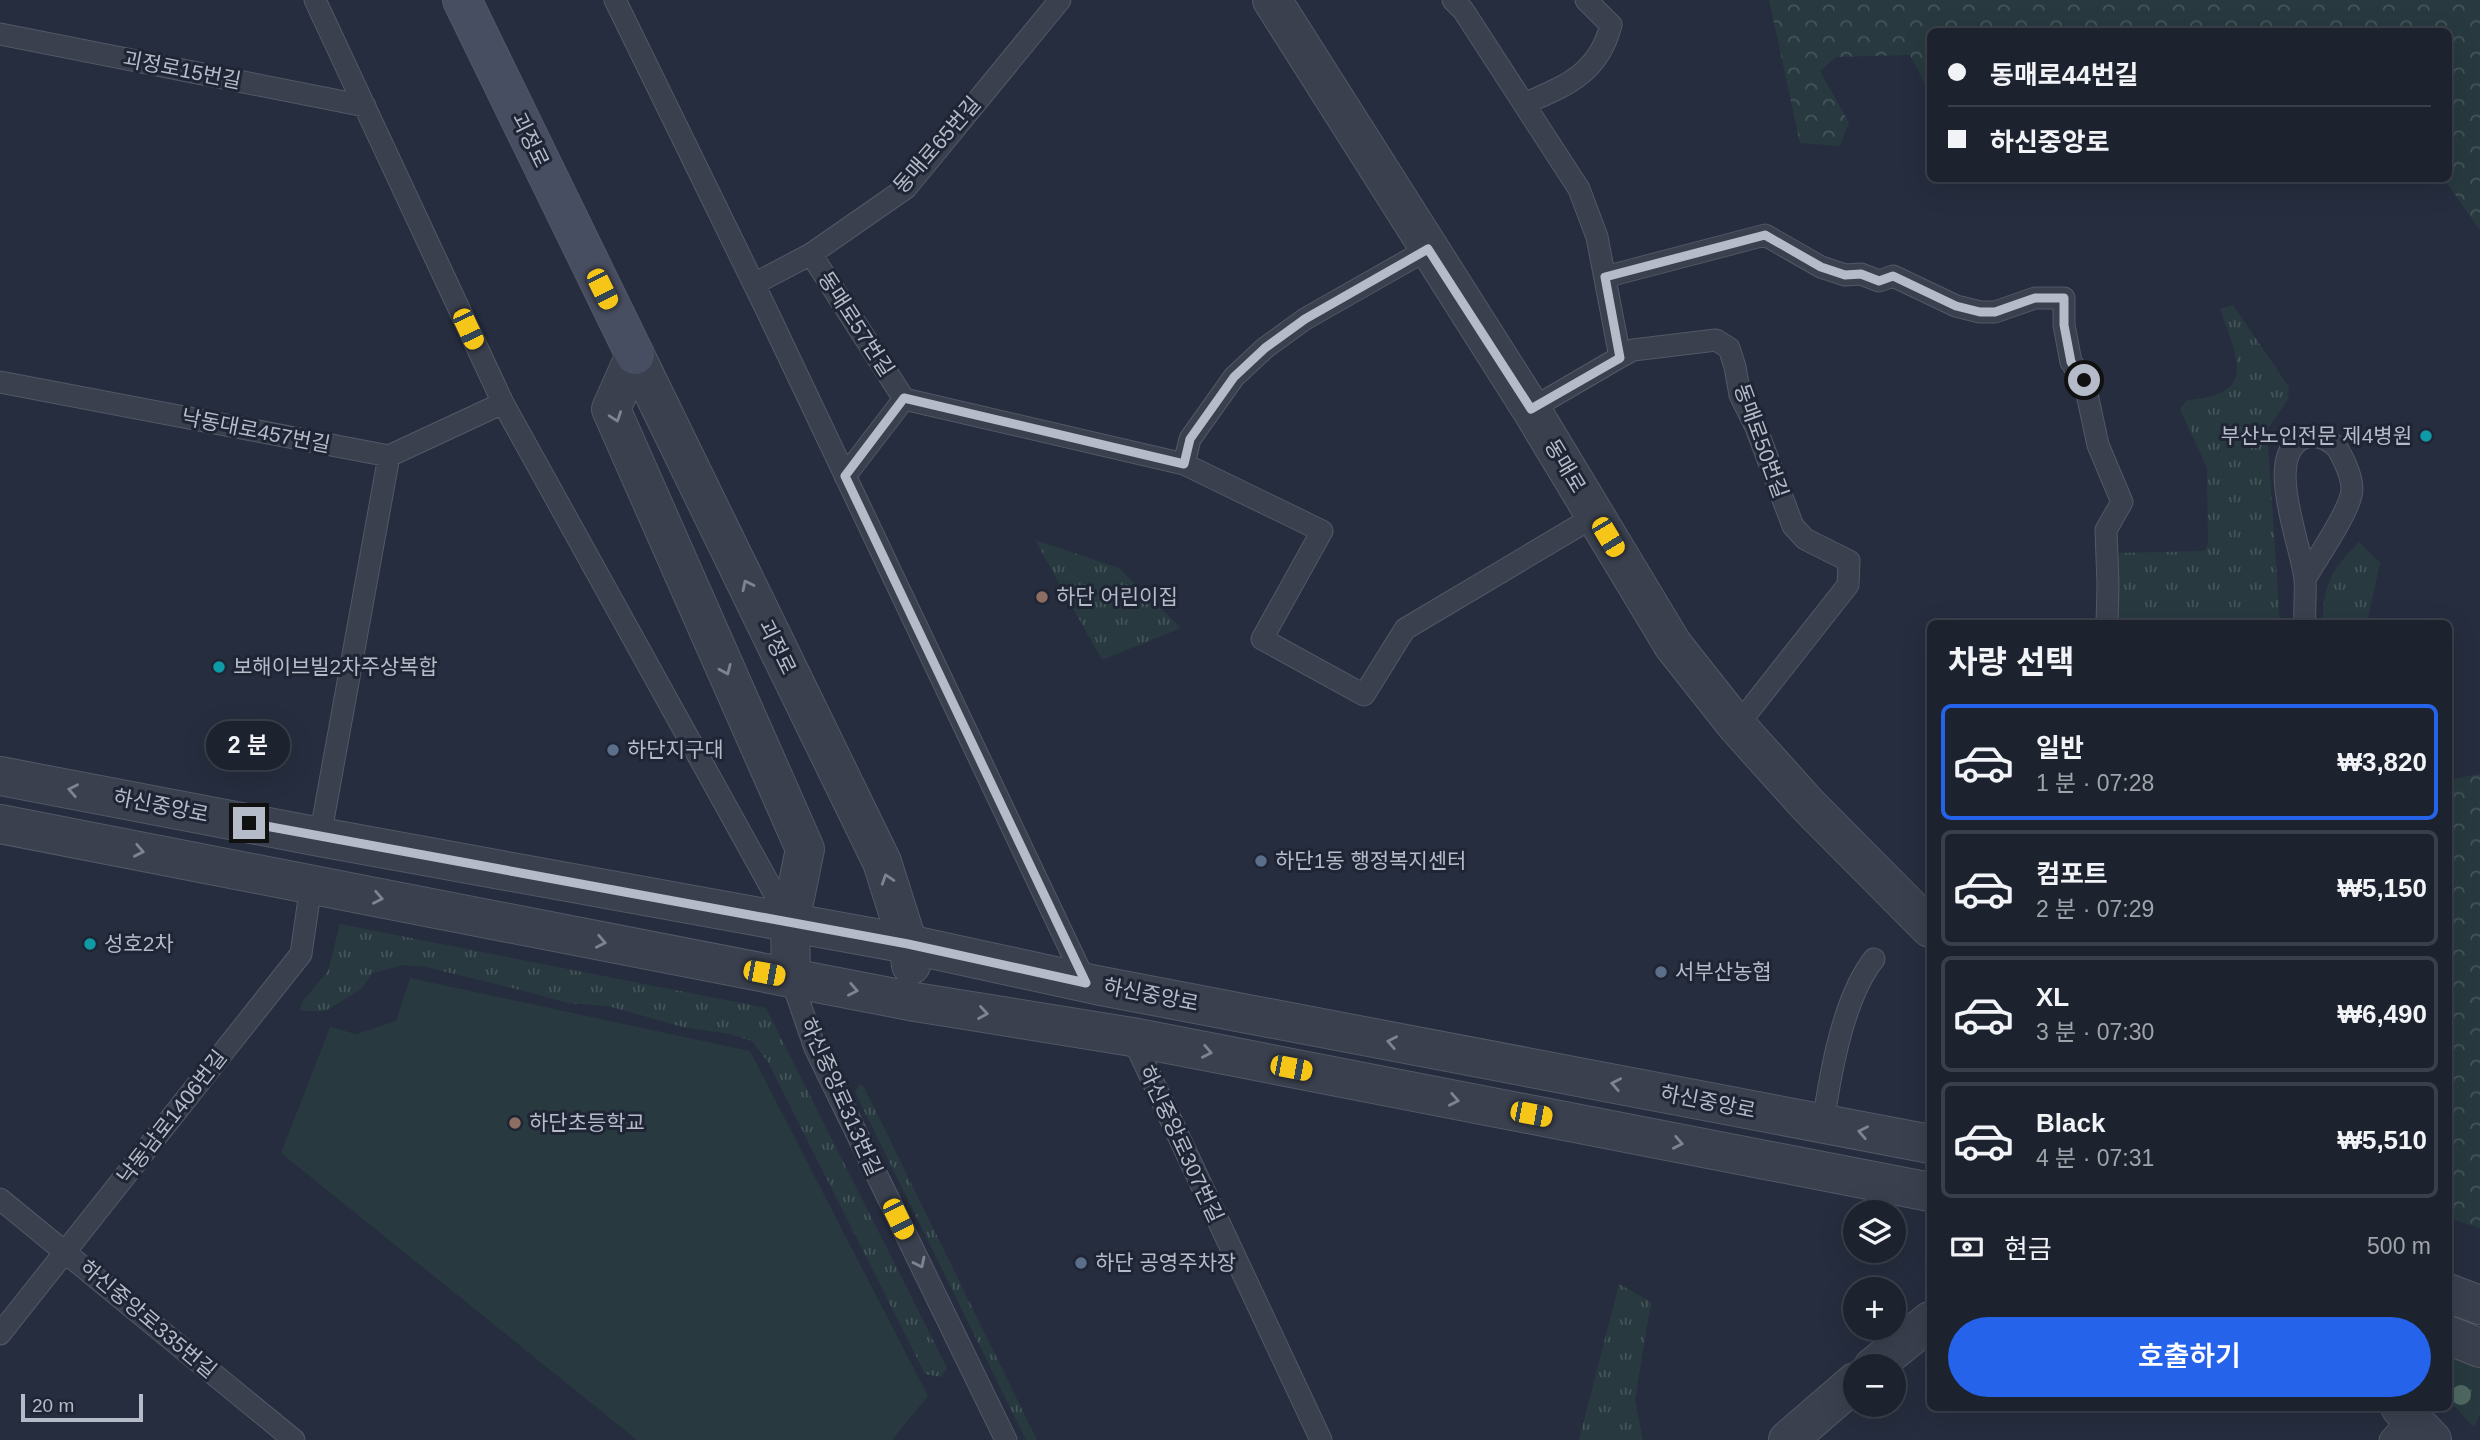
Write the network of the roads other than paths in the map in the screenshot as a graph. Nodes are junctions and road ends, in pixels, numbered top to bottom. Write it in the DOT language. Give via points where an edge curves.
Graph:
graph roads {
  1 [pos="314,0"];
  2 [pos="462,0"];
  3 [pos="615,0"];
  4 [pos="1060,0"];
  5 [pos="1272,0"];
  6 [pos="1453,0"];
  7 [pos="1586,0"];
  8 [pos="0,34"];
  9 [pos="1524,104"];
  10 [pos="365,106"];
  11 [pos="1428,249"];
  12 [pos="811,254"];
  13 [pos="1605,277"];
  14 [pos="754,285"];
  15 [pos="635,355"];
  16 [pos="1620,358"];
  17 [pos="0,382"];
  18 [pos="904,398"];
  19 [pos="503,403"];
  20 [pos="1531,409"];
  21 [pos="390,456"];
  22 [pos="1184,464"];
  23 [pos="845,476"];
  24 [pos="1595,516"];
  25 [pos="2305,579"];
  26 [pos="2107,620"];
  27 [pos="2305,620"];
  28 [pos="1737,726"];
  29 [pos="0,776"];
  30 [pos="0,824"];
  31 [pos="320,837"];
  32 [pos="311,885"];
  33 [pos="790,922"];
  34 [pos="1927,926"];
  35 [pos="908,944"];
  36 [pos="1874,959"];
  37 [pos="791,978"];
  38 [pos="1086,983"];
  39 [pos="915,1002"];
  40 [pos="1132,1037"];
  41 [pos="1823,1124"];
  42 [pos="1925,1137"];
  43 [pos="1927,1191"];
  44 [pos="0,1199"];
  45 [pos="66,1252"];
  46 [pos="2452,1294"];
  47 [pos="2480,1305"];
  48 [pos="1927,1323"];
  49 [pos="0,1334"];
  50 [pos="2452,1337"];
  51 [pos="2480,1348"];
  52 [pos="1889,1354"];
  53 [pos="1843,1392"];
  54 [pos="294,1440"];
  55 [pos="1006,1440"];
  56 [pos="1321,1440"];
  57 [pos="1788,1440"];
  1 -- 10 [label="lane"];
  2 -- 15 [label="main road, 괴정로"];
  3 -- 14 [label="lane"];
  4 -- 12 [label="lane, 동매로65번길" via="906,187"];
  5 -- 11 [label="street, 동매로"];
  6 -- 9 [label="lane"];
  7 -- 9 [label="lane" via="1611,25 1605,45 1590,67 1564,86"];
  8 -- 10 [label="lane, 괴정로15번길"];
  9 -- 13 [label="lane" via="1579,189 1597,237"];
  10 -- 19 [label="lane"];
  11 -- 20 [label="street, 동매로"];
  11 -- 22 [label="lane" via="1305,319 1265,348 1234,377 1190,439"];
  12 -- 14 [label="lane, 동매로65번길"];
  12 -- 18 [label="lane, 동매로57번길"];
  13 -- 16 [label="lane"];
  13 -- 26 [label="lane" via="1765,235 1821,267 1879,281 1893,276 1956,306 1980,312 1995,312 2035,298 2064,298 2071,362 2084,380 2098,445 2122,502 2106,530"];
  14 -- 23 [label="lane"];
  15 -- 33 [label="street, one-way" via="611,408 805,849"];
  35 -- 15 [label="street, 괴정로, one-way" via="882,862"];
  16 -- 20 [label="lane"];
  16 -- 28 [label="lane, 동매로50번길" via="1633,350 1716,340 1729,348 1740,395 1793,526 1805,539 1849,561 1848,584"];
  17 -- 21 [label="lane, 낙동대로457번길"];
  18 -- 22 [label="lane, 동매로57번길"];
  18 -- 23 [label="lane"];
  19 -- 21 [label="lane"];
  19 -- 33 [label="lane"];
  20 -- 24 [label="street, 동매로"];
  21 -- 31 [label="lane"];
  22 -- 24 [label="lane, 동매로57번길" via="1322,531 1262,639 1364,695 1405,629"];
  23 -- 38 [label="lane"];
  24 -- 28 [label="street, 동매로" via="1673,645"];
  25 -- 25 [label="lane" via="2352,492 2350,475 2336,446 2309,437 2297,442 2290,453 2286,500"];
  25 -- 27 [label="lane"];
  28 -- 34 [label="street, 동매로"];
  31 -- 29 [label="street, 하신중앙로, one-way"];
  30 -- 32 [label="street, one-way"];
  31 -- 32 [label="street"];
  31 -- 33 [label="street, 하신중앙로"];
  32 -- 37 [label="street, one-way"];
  32 -- 45 [label="lane, 낙동남로1406번길" via="301,954"];
  33 -- 35 [label="street, 하신중앙로"];
  33 -- 37 [label="street"];
  35 -- 38 [label="street, 하신중앙로"];
  35 -- 39 [label="street, 괴정로"];
  36 -- 41 [label="lane" via="1854,993 1834,1062"];
  37 -- 39 [label="street, one-way"];
  37 -- 55 [label="lane, 하신중앙로313번길, one-way" via="815,1048"];
  41 -- 38 [label="street, 하신중앙로, one-way"];
  39 -- 40 [label="street, one-way"];
  40 -- 43 [label="street, one-way"];
  40 -- 56 [label="lane, 하신중앙로307번길"];
  42 -- 41 [label="street, 하신중앙로, one-way"];
  44 -- 45 [label="lane, 하신중앙로335번길"];
  45 -- 49 [label="lane, 낙동남로1406번길"];
  45 -- 54 [label="lane, 하신중앙로335번길"];
  46 -- 47 [label="street"];
  48 -- 52 [label="street"];
  50 -- 51 [label="street"];
  53 -- 57 [label="street"];
}
